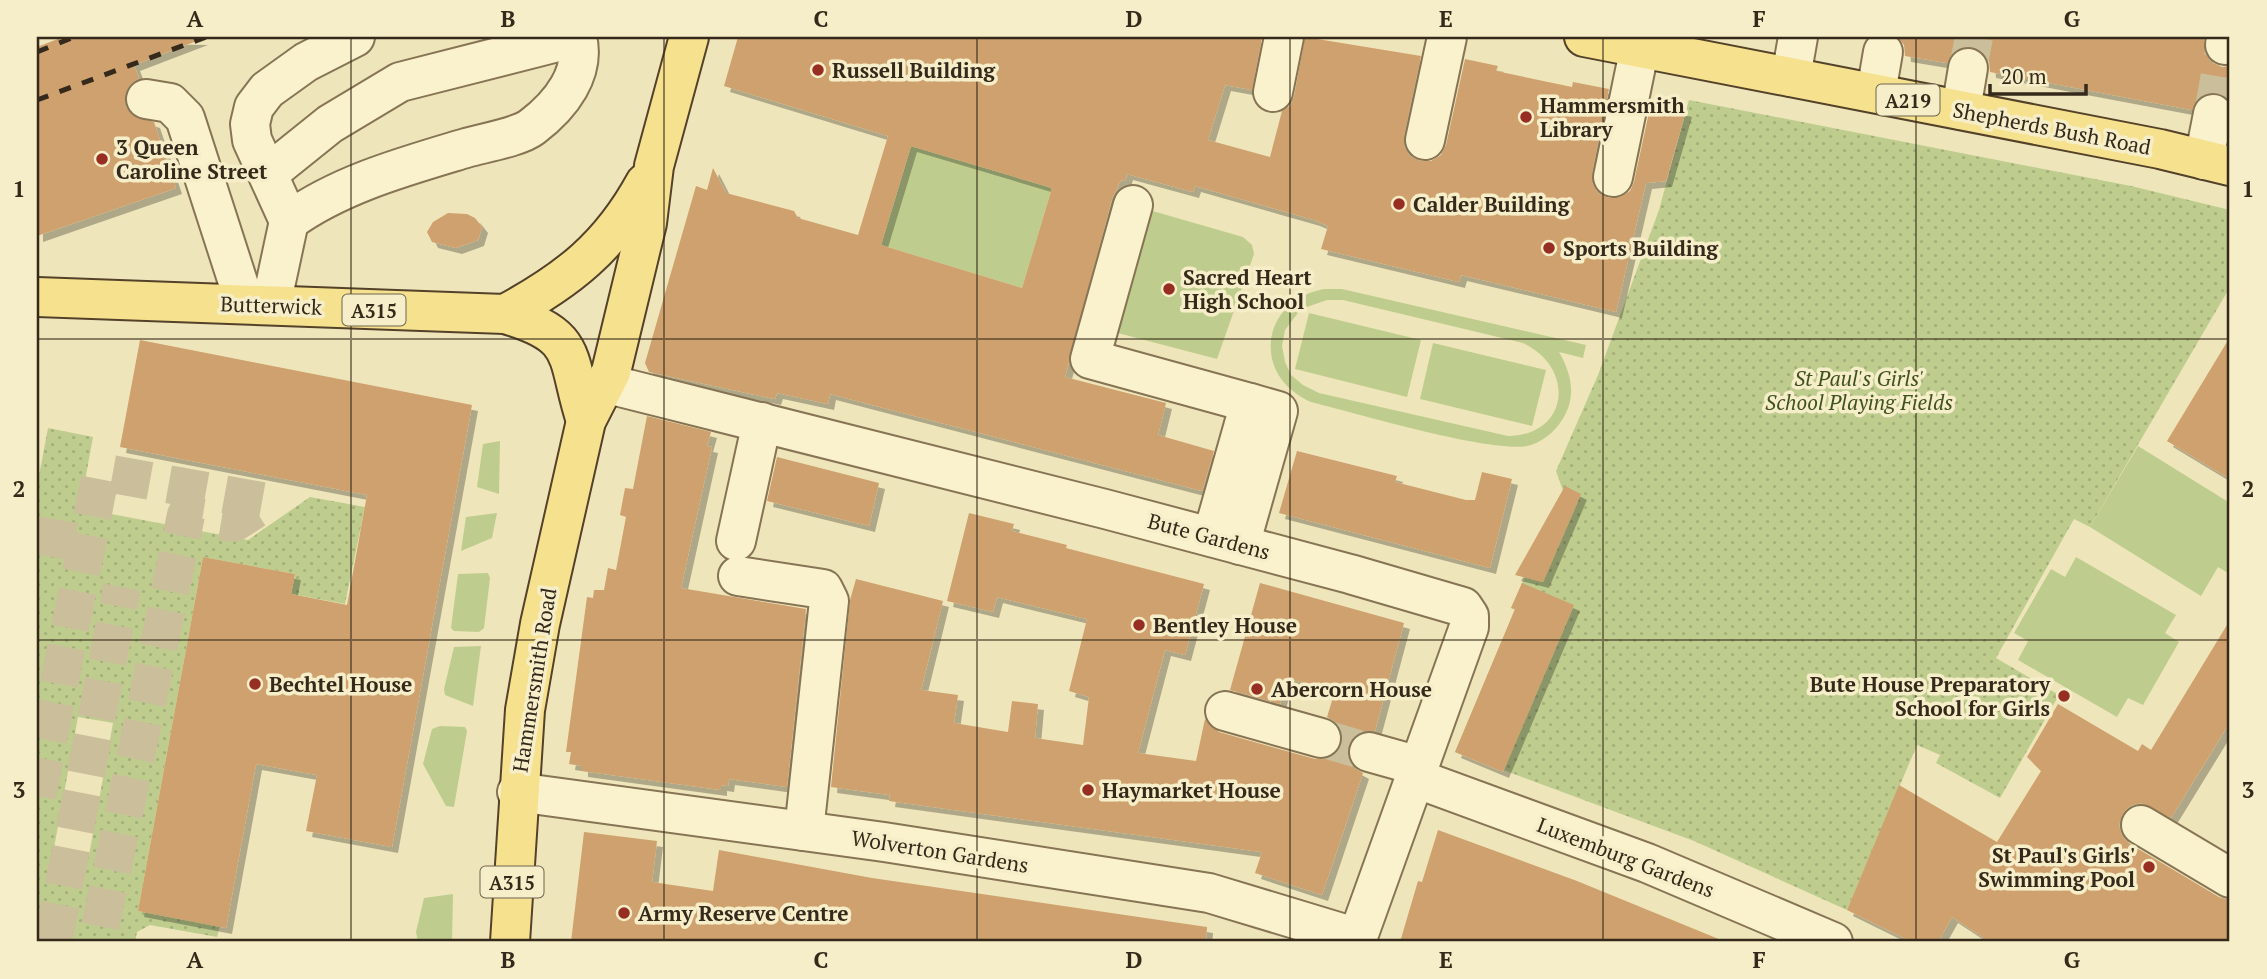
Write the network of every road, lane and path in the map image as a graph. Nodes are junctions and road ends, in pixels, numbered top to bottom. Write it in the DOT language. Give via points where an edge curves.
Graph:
graph roads {
  1 [pos="355,37"];
  2 [pos="577,37"];
  3 [pos="1284,37"];
  4 [pos="1447,37"];
  5 [pos="1584,37"];
  6 [pos="1798,37"];
  7 [pos="680,42"];
  8 [pos="1641,42"];
  9 [pos="1884,52"];
  10 [pos="1968,68"];
  11 [pos="1791,77"];
  12 [pos="1273,92"];
  13 [pos="1876,93"];
  14 [pos="146,99"];
  15 [pos="1961,110"];
  16 [pos="2213,114"];
  17 [pos="1424,139"];
  18 [pos="2217,163"];
  19 [pos="654,166"];
  20 [pos="269,173"];
  21 [pos="1613,177"];
  22 [pos="1133,205"];
  23 [pos="289,221"];
  24 [pos="37,297"];
  25 [pos="258,305"];
  26 [pos="505,314"];
  27 [pos="608,384"];
  28 [pos="586,421"];
  29 [pos="762,422"];
  30 [pos="1226,541"];
  31 [pos="1225,711"];
  32 [pos="1321,738"];
  33 [pos="1369,752"];
  34 [pos="1417,772"];
  35 [pos="517,792"];
  36 [pos="2141,825"];
  37 [pos="804,831"];
  38 [pos="2230,878"];
  39 [pos="1357,940"];
  40 [pos="510,942"];
  41 [pos="1833,942"];
  1 -- 20 [label="street" via="296,69 267,90 254,107 252,140"];
  2 -- 20 [label="street" via="400,82 330,124"];
  2 -- 23 [label="street" via="577,73 565,94 531,128 435,157 314,202"];
  3 -- 12 [label="street"];
  4 -- 17 [label="street"];
  5 -- 8 [label="main road, Shepherds Bush Road / A219"];
  6 -- 11 [label="street"];
  7 -- 19 [label="main road, Hammersmith Road / A315"];
  8 -- 11 [label="main road, Shepherds Bush Road / A219"];
  8 -- 21 [label="street"];
  9 -- 13 [label="street"];
  10 -- 15 [label="street"];
  11 -- 13 [label="main road, Shepherds Bush Road / A219"];
  13 -- 15 [label="main road, Shepherds Bush Road / A219"];
  14 -- 25 [label="street" via="170,103 185,118"];
  15 -- 18 [label="main road, Shepherds Bush Road / A219"];
  16 -- 18 [label="street"];
  19 -- 26 [label="main road, A315" via="606,242 558,284"];
  19 -- 27 [label="main road, Hammersmith Road / A315" via="647,223"];
  20 -- 23 [label="street"];
  22 -- 30 [label="street" via="1090,359 1250,403"];
  23 -- 25 [label="street"];
  24 -- 25 [label="main road, Butterwick / A315"];
  25 -- 26 [label="main road, Butterwick / A315"];
  26 -- 28 [label="main road, Hammersmith Road / A315" via="537,323 558,338 567,350"];
  27 -- 28 [label="main road, Hammersmith Road / A315"];
  27 -- 29 [label="street, Bute Gardens"];
  28 -- 35 [label="main road, Hammersmith Road / A315" via="524,710"];
  29 -- 30 [label="street, Bute Gardens"];
  29 -- 37 [label="street" via="737,559 822,589 829,601"];
  30 -- 34 [label="street, Bute Gardens" via="1463,607 1469,627"];
  31 -- 32 [label="street"];
  33 -- 34 [label="street, Luxemburg Gardens"];
  34 -- 39 [label="street, Bute Gardens"];
  34 -- 41 [label="street, Luxemburg Gardens"];
  35 -- 37 [label="street, Wolverton Gardens"];
  35 -- 40 [label="main road, Hammersmith Road / A315"];
  36 -- 38 [label="street"];
  37 -- 39 [label="street, Wolverton Gardens" via="1209,893"];
}
